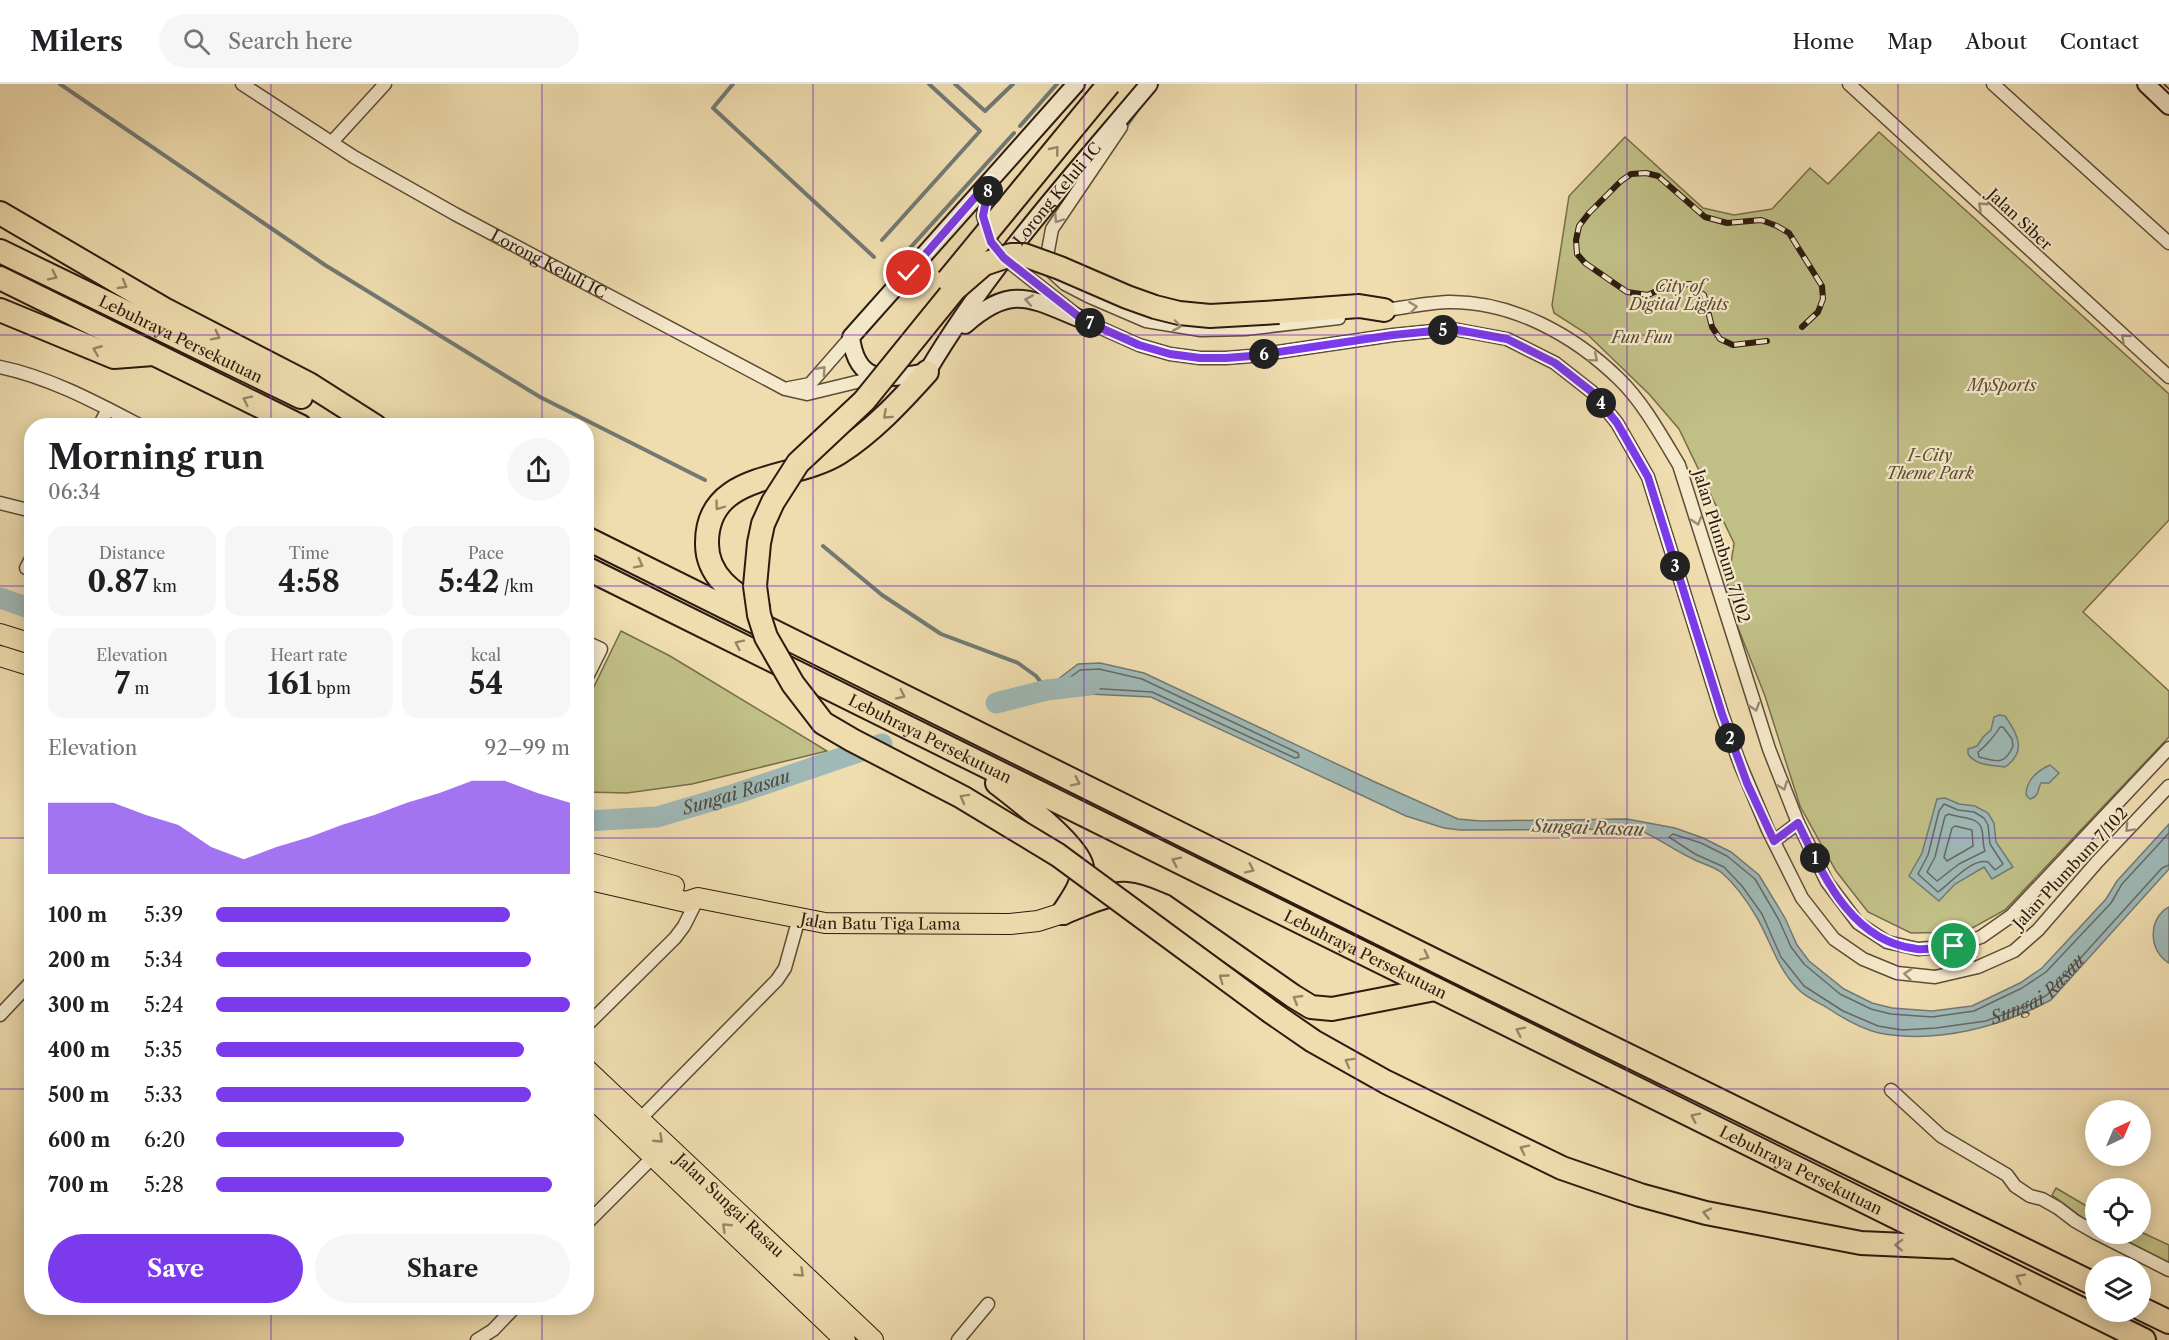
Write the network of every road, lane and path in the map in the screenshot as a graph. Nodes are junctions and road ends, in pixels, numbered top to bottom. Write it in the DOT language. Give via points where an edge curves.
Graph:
graph roads {
  1 [pos="242,84"];
  2 [pos="386,84"];
  3 [pos="1076,84"];
  4 [pos="1109,84"];
  5 [pos="1150,84"];
  6 [pos="1849,84"];
  7 [pos="1993,84"];
  8 [pos="2146,84"];
  9 [pos="2169,106"];
  10 [pos="332,142"];
  11 [pos="990,180"];
  12 [pos="0,213"];
  13 [pos="2169,243"];
  14 [pos="0,251"];
  15 [pos="1004,258"];
  16 [pos="0,278"];
  17 [pos="0,310"];
  18 [pos="1384,310"];
  19 [pos="1083,320"];
  20 [pos="851,337"];
  21 [pos="944,344"];
  22 [pos="154,354"];
  23 [pos="0,367"];
  24 [pos="927,372"];
  25 [pos="2169,377"];
  26 [pos="877,378"];
  27 [pos="785,389"];
  28 [pos="108,409"];
  29 [pos="103,418"];
  30 [pos="125,418"];
  31 [pos="284,418"];
  32 [pos="344,418"];
  33 [pos="362,418"];
  34 [pos="820,441"];
  35 [pos="0,503"];
  36 [pos="24,509"];
  37 [pos="594,542"];
  38 [pos="594,572"];
  39 [pos="0,634"];
  40 [pos="24,642"];
  41 [pos="594,646"];
  42 [pos="0,656"];
  43 [pos="594,663"];
  44 [pos="24,664"];
  45 [pos="849,669"];
  46 [pos="2169,747"];
  47 [pos="961,754"];
  48 [pos="2169,786"];
  49 [pos="1798,823"];
  50 [pos="1774,841"];
  51 [pos="594,864"];
  52 [pos="594,882"];
  53 [pos="698,898"];
  54 [pos="1063,913"];
  55 [pos="799,918"];
  56 [pos="1436,989"];
  57 [pos="24,990"];
  58 [pos="0,1015"];
  59 [pos="594,1018"];
  60 [pos="594,1077"];
  61 [pos="1891,1090"];
  62 [pos="594,1100"];
  63 [pos="639,1120"];
  64 [pos="653,1157"];
  65 [pos="594,1216"];
  66 [pos="2085,1227"];
  67 [pos="2118,1244"];
  68 [pos="1958,1247"];
  69 [pos="2169,1270"];
  70 [pos="2085,1281"];
  71 [pos="988,1304"];
  72 [pos="2151,1313"];
  73 [pos="507,1315"];
  74 [pos="2169,1322"];
  75 [pos="841,1339"];
  76 [pos="477,1340"];
  77 [pos="873,1340"];
  78 [pos="958,1340"];
  79 [pos="2144,1340"];
  1 -- 10 [label="street, Lorong Keluli 1C"];
  2 -- 10 [label="street"];
  3 -- 11 [label="street"];
  34 -- 4 [label="highway, one-way, bridge"];
  5 -- 15 [label="street, Lorong Keluli 1C"];
  5 -- 18 [label="street, Jalan Plumbum 7/102, one-way" via="1052,229 1047,256 1051,271 1058,278 1088,296 1146,321 1201,330 1245,329"];
  25 -- 6 [label="street, Jalan Siber, one-way"];
  7 -- 13 [label="street"];
  8 -- 9 [label="street"];
  10 -- 27 [label="street, Lorong Keluli 1C" via="455,214"];
  11 -- 15 [label="street, Jalan Plumbum 7/102" via="983,216 991,242"];
  11 -- 20 [label="street"];
  12 -- 33 [label="highway, one-way" via="164,309 309,384"];
  14 -- 32 [label="highway, Lebuhraya Persekutuan, one-way"];
  15 -- 19 [label="street, Jalan Plumbum 7/102"];
  15 -- 21 [label="street, Lorong Keluli 1C"];
  16 -- 22 [label="highway, Lebuhraya Persekutuan"];
  22 -- 17 [label="highway, one-way" via="114,357"];
  18 -- 34 [label="highway, bridge" via="1359,306 1210,316 1179,313 1146,304 1024,255 997,258 954,290 864,401"];
  18 -- 49 [label="street, Jalan Plumbum 7/102, one-way" via="1448,302 1492,307 1546,325 1620,380 1679,465 1769,749"];
  19 -- 21 [label="street, one-way" via="1031,299 1006,298 980,311"];
  19 -- 50 [label="street, Jalan Plumbum 7/102" via="1139,345 1200,358 1251,356 1453,329 1507,339 1555,363 1592,392 1617,423 1648,477 1722,714 1747,783"];
  20 -- 26 [label="street" via="857,363"];
  27 -- 20 [label="street, one-way" via="810,384"];
  21 -- 24 [label="street, Lorong Keluli 1C"];
  31 -- 22 [label="highway, Lebuhraya Persekutuan, one-way"];
  23 -- 28 [label="street" via="38,378"];
  24 -- 26 [label="street"];
  24 -- 45 [label="highway, one-way" via="891,412 838,454 742,486 725,497 707,527 707,555 715,574 732,593 791,624"];
  26 -- 27 [label="street" via="807,394"];
  28 -- 29 [label="street"];
  28 -- 30 [label="street"];
  68 -- 34 [label="highway, one-way, bridge" via="1861,1243 1706,1213 1562,1168 1322,1047 1041,844 962,796 823,723 793,684 766,637 755,586 763,524 798,463"];
  35 -- 36 [label="street"];
  37 -- 45 [label="highway, Lebuhraya Persekutuan, one-way"];
  47 -- 38 [label="highway, Lebuhraya Persekutuan, one-way"];
  39 -- 40 [label="main road"];
  41 -- 43 [label="street" via="601,649"];
  42 -- 44 [label="main road"];
  45 -- 70 [label="highway, Lebuhraya Persekutuan, one-way"];
  46 -- 49 [label="street, Jalan Plumbum 7/102" via="2011,916 1980,937 1954,946 1918,949 1887,942 1858,922 1827,882"];
  47 -- 54 [label="highway" via="1026,806 1079,859 1083,869 1077,891"];
  56 -- 47 [label="highway, Lebuhraya Persekutuan, one-way"];
  48 -- 50 [label="street, Jalan Plumbum 7/102, one-way" via="2038,930 2014,951 1978,967 1935,977 1897,973 1863,959 1834,939 1802,898"];
  49 -- 50 [label="street"];
  51 -- 53 [label="main road, Jalan Batu Tiga Lama" via="689,890"];
  52 -- 53 [label="main road, Jalan Batu Tiga Lama" via="686,902"];
  53 -- 55 [label="main road, Jalan Batu Tiga Lama"];
  53 -- 59 [label="street" via="675,938"];
  54 -- 55 [label="main road, Jalan Batu Tiga Lama" via="1010,924 825,923"];
  56 -- 54 [label="highway, one-way" via="1332,1009 1311,1007 1164,906 1143,897 1125,894"];
  55 -- 63 [label="street" via="785,968 777,980"];
  68 -- 56 [label="highway, Lebuhraya Persekutuan, one-way"];
  57 -- 58 [label="street"];
  60 -- 63 [label="main road, Jalan Sungai Rasau"];
  61 -- 66 [label="street" via="1941,1136 1996,1167 2030,1196 2042,1199"];
  62 -- 64 [label="main road, Jalan Sungai Rasau"];
  63 -- 77 [label="main road, Jalan Sungai Rasau, one-way"];
  64 -- 65 [label="street"];
  75 -- 64 [label="main road, Jalan Sungai Rasau, one-way"];
  67 -- 69 [label="street"];
  79 -- 68 [label="highway, Lebuhraya Persekutuan, one-way"];
  71 -- 78 [label="street"];
  72 -- 74 [label="highway"];
  73 -- 76 [label="street"];
}
